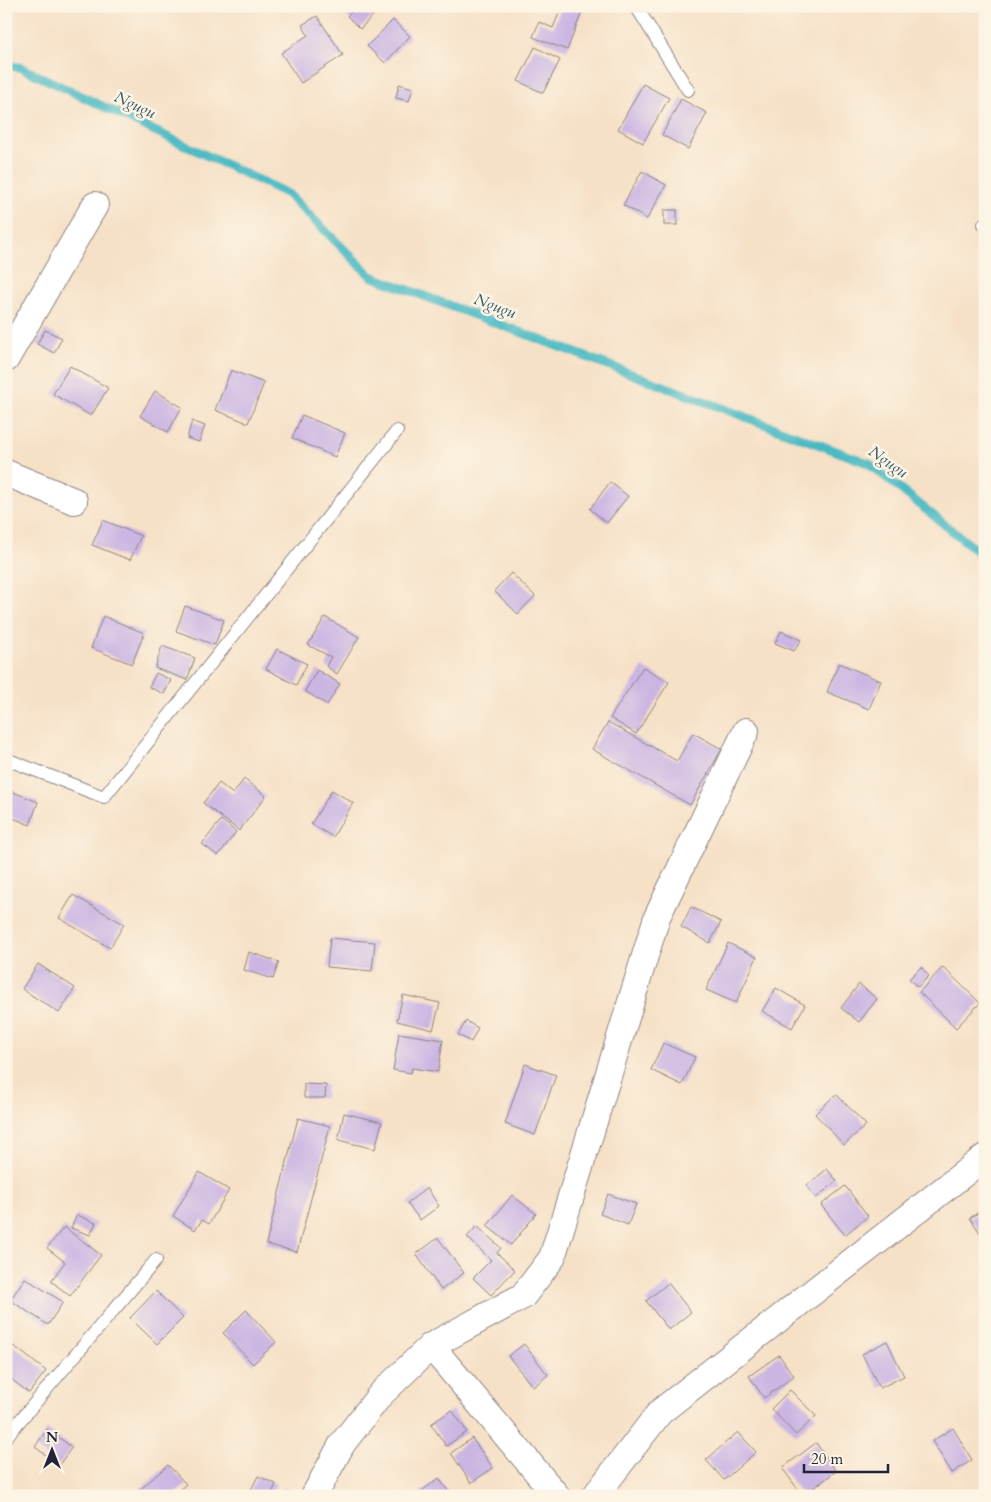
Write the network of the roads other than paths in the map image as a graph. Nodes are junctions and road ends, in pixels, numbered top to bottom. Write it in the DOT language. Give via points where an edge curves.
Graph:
graph roads {
  1 [pos="636,6"];
  2 [pos="688,90"];
  3 [pos="95,205"];
  4 [pos="6,359"];
  5 [pos="397,431"];
  6 [pos="6,473"];
  7 [pos="74,501"];
  8 [pos="746,731"];
  9 [pos="6,759"];
  10 [pos="985,1157"];
  11 [pos="156,1260"];
  12 [pos="431,1346"];
  13 [pos="6,1437"];
  14 [pos="314,1496"];
  15 [pos="557,1496"];
  16 [pos="595,1496"];
  1 -- 2 [label="lane"];
  3 -- 4 [label="street"];
  5 -- 9 [label="lane" via="104,797"];
  6 -- 7 [label="street"];
  8 -- 12 [label="street" via="657,917 552,1258 523,1296"];
  10 -- 16 [label="street" via="660,1412"];
  11 -- 13 [label="lane"];
  12 -- 14 [label="street" via="381,1394 342,1444"];
  12 -- 15 [label="street"];
}
